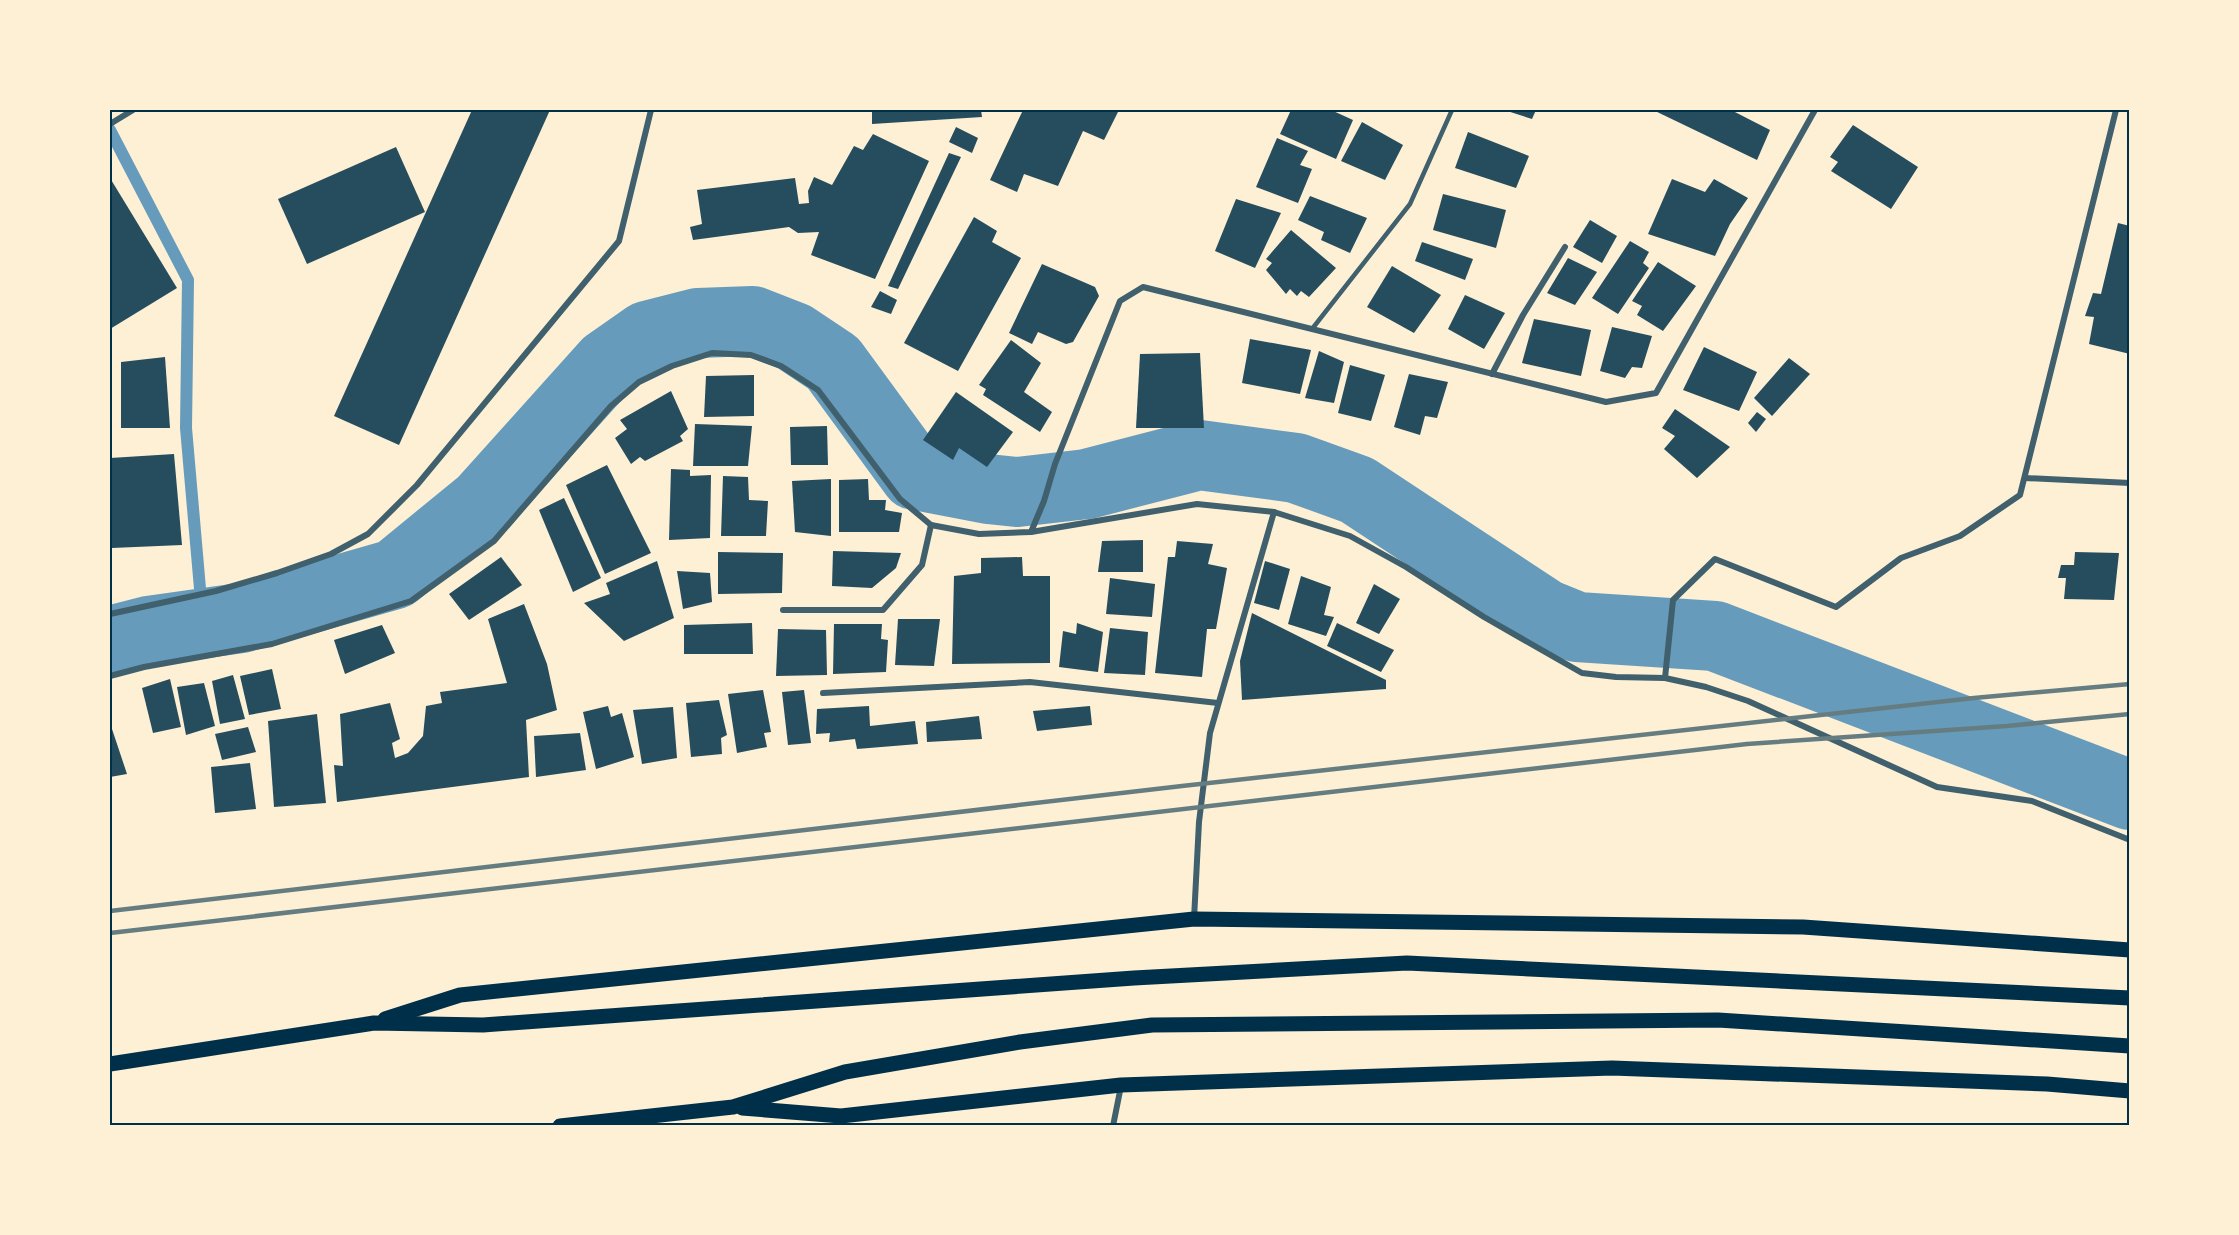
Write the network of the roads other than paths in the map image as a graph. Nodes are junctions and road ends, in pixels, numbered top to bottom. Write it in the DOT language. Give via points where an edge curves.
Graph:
graph roads {
  1 [pos="133,110"];
  2 [pos="651,110"];
  3 [pos="1452,110"];
  4 [pos="1815,110"];
  5 [pos="2116,110"];
  6 [pos="110,124"];
  7 [pos="1565,247"];
  8 [pos="1312,329"];
  9 [pos="1492,374"];
  10 [pos="2025,478"];
  11 [pos="2130,483"];
  12 [pos="1274,512"];
  13 [pos="931,525"];
  14 [pos="1031,532"];
  15 [pos="783,610"];
  16 [pos="110,614"];
  17 [pos="110,676"];
  18 [pos="1665,678"];
  19 [pos="823,693"];
  20 [pos="1218,703"];
  21 [pos="2130,840"];
  22 [pos="1194,920"];
  23 [pos="2130,950"];
  24 [pos="2130,998"];
  25 [pos="374,1023"];
  26 [pos="2130,1046"];
  27 [pos="110,1064"];
  28 [pos="1121,1085"];
  29 [pos="2130,1091"];
  30 [pos="733,1107"];
  31 [pos="560,1125"];
  32 [pos="1113,1125"];
  1 -- 6 [label="street"];
  2 -- 16 [label="street" via="619,241 417,484 368,534 331,554 277,573"];
  3 -- 8 [label="lane" via="1410,204"];
  4 -- 9 [label="street" via="1656,393 1606,402"];
  5 -- 10 [label="street"];
  7 -- 9 [label="street"];
  8 -- 9 [label="street"];
  8 -- 14 [label="street" via="1143,287 1120,301"];
  10 -- 11 [label="street"];
  10 -- 18 [label="street" via="2020,495 1960,537 1901,558 1836,607 1715,559 1673,600"];
  12 -- 14 [label="street" via="1197,504"];
  12 -- 18 [label="street" via="1350,536 1582,673"];
  12 -- 20 [label="street"];
  13 -- 14 [label="street" via="979,534"];
  13 -- 15 [label="street" via="922,565 883,610"];
  13 -- 17 [label="street" via="900,499 818,390 781,366 751,355 712,353 639,382 611,406 494,541 411,601 272,644"];
  18 -- 21 [label="street" via="1748,701 1937,787 2032,801"];
  19 -- 20 [label="street" via="1030,682"];
  20 -- 22 [label="street" via="1210,733 1199,822"];
  22 -- 23 [label="main road" via="1803,927"];
  22 -- 25 [label="main road" via="460,995"];
  24 -- 25 [label="main road" via="1407,963 1134,978 483,1025"];
  25 -- 27 [label="main road"];
  26 -- 30 [label="main road" via="1718,1020 1152,1025 1020,1042 845,1072"];
  28 -- 29 [label="main road" via="1612,1068 2047,1084"];
  28 -- 30 [label="main road" via="841,1116"];
  28 -- 32 [label="street"];
  30 -- 31 [label="main road"];
}
